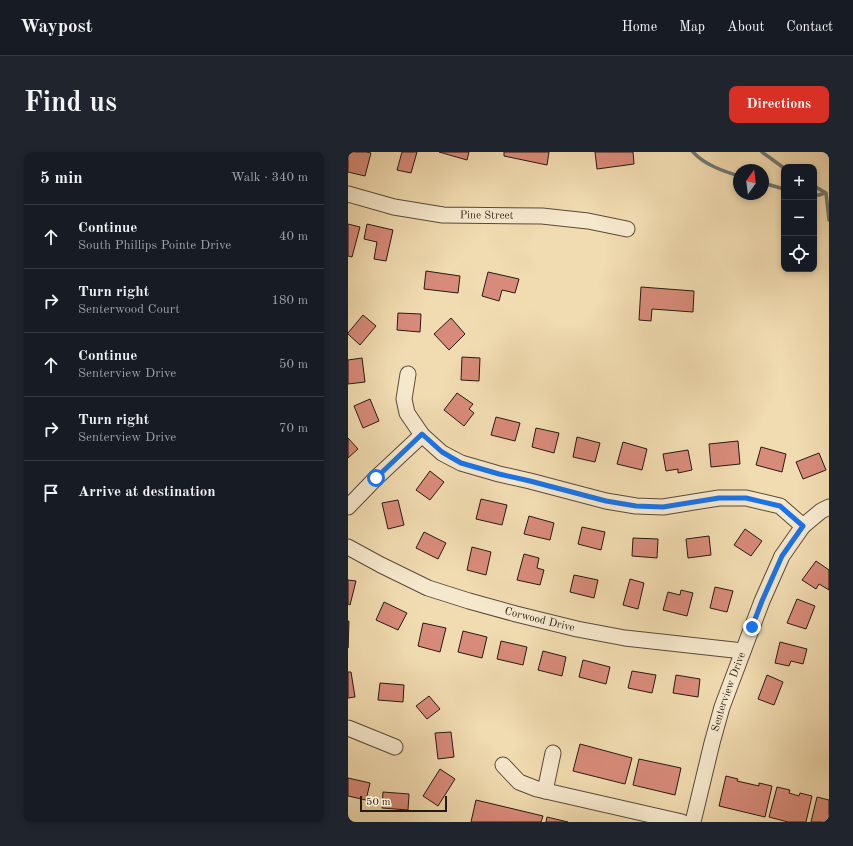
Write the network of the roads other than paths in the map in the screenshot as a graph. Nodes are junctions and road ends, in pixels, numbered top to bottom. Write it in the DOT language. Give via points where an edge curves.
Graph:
graph roads {
  1 [pos="348,194"];
  2 [pos="627,229"];
  3 [pos="408,374"];
  4 [pos="422,434"];
  5 [pos="348,507"];
  6 [pos="829,507"];
  7 [pos="803,526"];
  8 [pos="348,547"];
  9 [pos="743,651"];
  10 [pos="348,728"];
  11 [pos="395,747"];
  12 [pos="553,753"];
  13 [pos="502,765"];
  14 [pos="546,791"];
  15 [pos="682,822"];
  16 [pos="693,822"];
  1 -- 2 [label="street, Pine Street" via="394,207 443,214 542,216 588,221"];
  3 -- 4 [label="street" via="404,399 407,413"];
  4 -- 5 [label="street"];
  4 -- 7 [label="street" via="442,452 461,463 606,501 663,507 719,498 746,498 780,506"];
  6 -- 7 [label="street, Senterview Drive"];
  7 -- 9 [label="street, Senterview Drive" via="782,556"];
  8 -- 9 [label="street, Corwood Drive" via="428,588 516,614 625,638"];
  9 -- 16 [label="street, Senterview Drive" via="722,707"];
  10 -- 11 [label="street"];
  12 -- 14 [label="street"];
  13 -- 14 [label="street" via="519,782"];
  14 -- 15 [label="street"];
}
